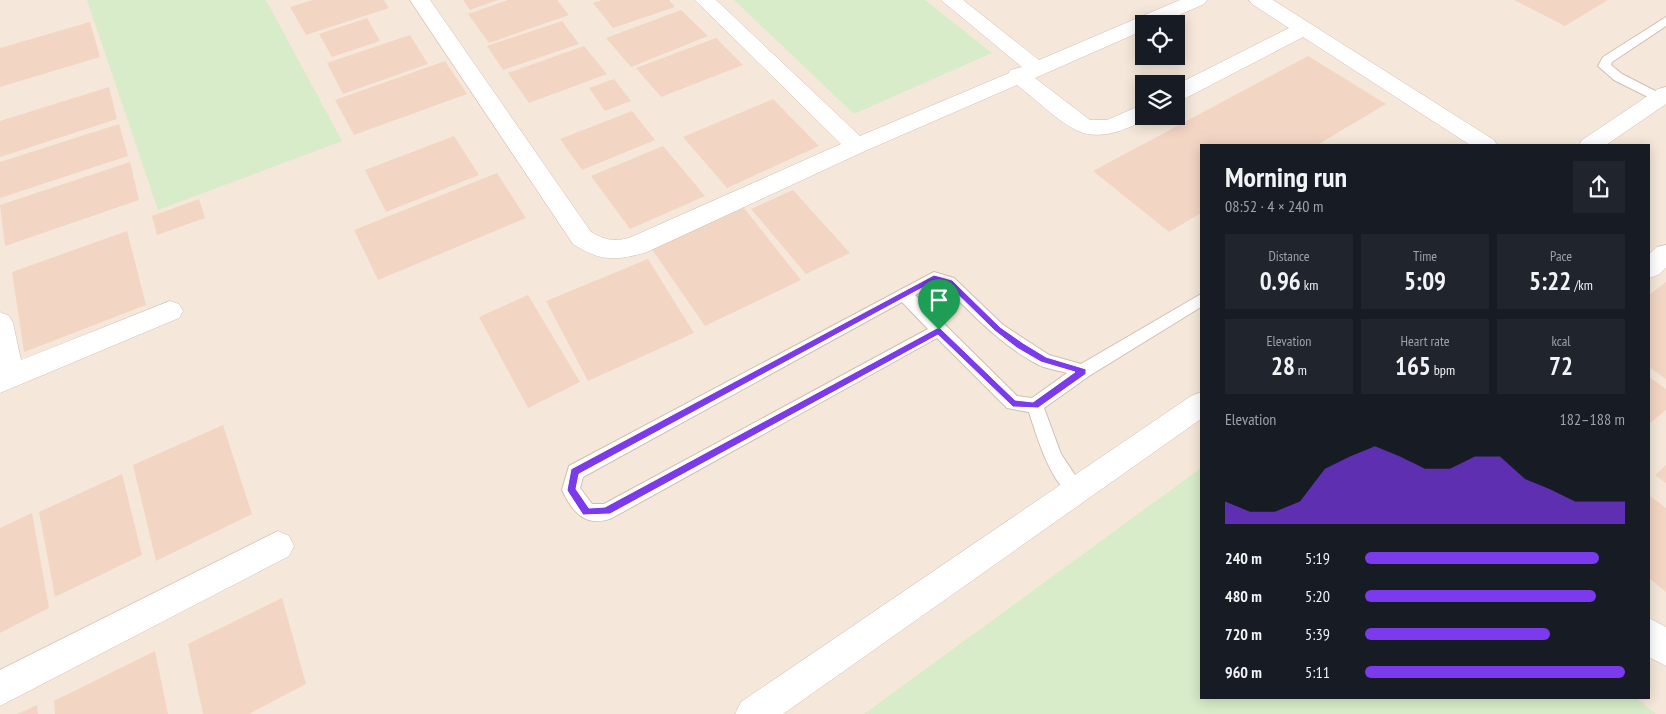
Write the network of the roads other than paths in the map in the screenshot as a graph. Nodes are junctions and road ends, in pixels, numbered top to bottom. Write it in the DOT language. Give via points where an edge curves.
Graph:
graph roads {
  1 [pos="420,0"];
  2 [pos="704,0"];
  3 [pos="951,0"];
  4 [pos="1196,0"];
  5 [pos="1259,0"];
  6 [pos="1666,21"];
  7 [pos="1304,29"];
  8 [pos="1027,72"];
  9 [pos="1185,89"];
  10 [pos="1663,96"];
  11 [pos="1135,116"];
  12 [pos="1484,144"];
  13 [pos="1591,144"];
  14 [pos="856,146"];
  15 [pos="1666,254"];
  16 [pos="1650,267"];
  17 [pos="904,294"];
  18 [pos="1200,301"];
  19 [pos="170,311"];
  20 [pos="0,323"];
  21 [pos="939,330"];
  22 [pos="1083,371"];
  23 [pos="6,379"];
  24 [pos="1035,405"];
  25 [pos="1200,405"];
  26 [pos="1076,490"];
  27 [pos="278,546"];
  28 [pos="1650,636"];
  29 [pos="1666,649"];
  30 [pos="0,689"];
  31 [pos="753,714"];
  1 -- 14 [label="street" via="582,238 598,248 619,252 638,245"];
  2 -- 14 [label="street"];
  3 -- 8 [label="street"];
  4 -- 8 [label="street"];
  5 -- 7 [label="street"];
  6 -- 10 [label="lane" via="1607,60 1604,66 1618,78"];
  7 -- 9 [label="street"];
  7 -- 12 [label="street"];
  8 -- 11 [label="street" via="1083,126 1095,130 1111,128"];
  8 -- 14 [label="street"];
  10 -- 13 [label="street"];
  15 -- 16 [label="street"];
  17 -- 21 [label="lane"];
  17 -- 21 [label="lane" via="575,472 571,490 587,512 606,512"];
  17 -- 22 [label="lane" via="934,278 949,282 997,329 1020,345 1044,360"];
  18 -- 22 [label="lane"];
  19 -- 23 [label="street"];
  20 -- 23 [label="street"];
  21 -- 24 [label="lane" via="1013,403"];
  22 -- 24 [label="lane"];
  24 -- 26 [label="lane" via="1053,458"];
  25 -- 26 [label="street"];
  26 -- 31 [label="street"];
  27 -- 30 [label="street"];
  28 -- 29 [label="street"];
}
